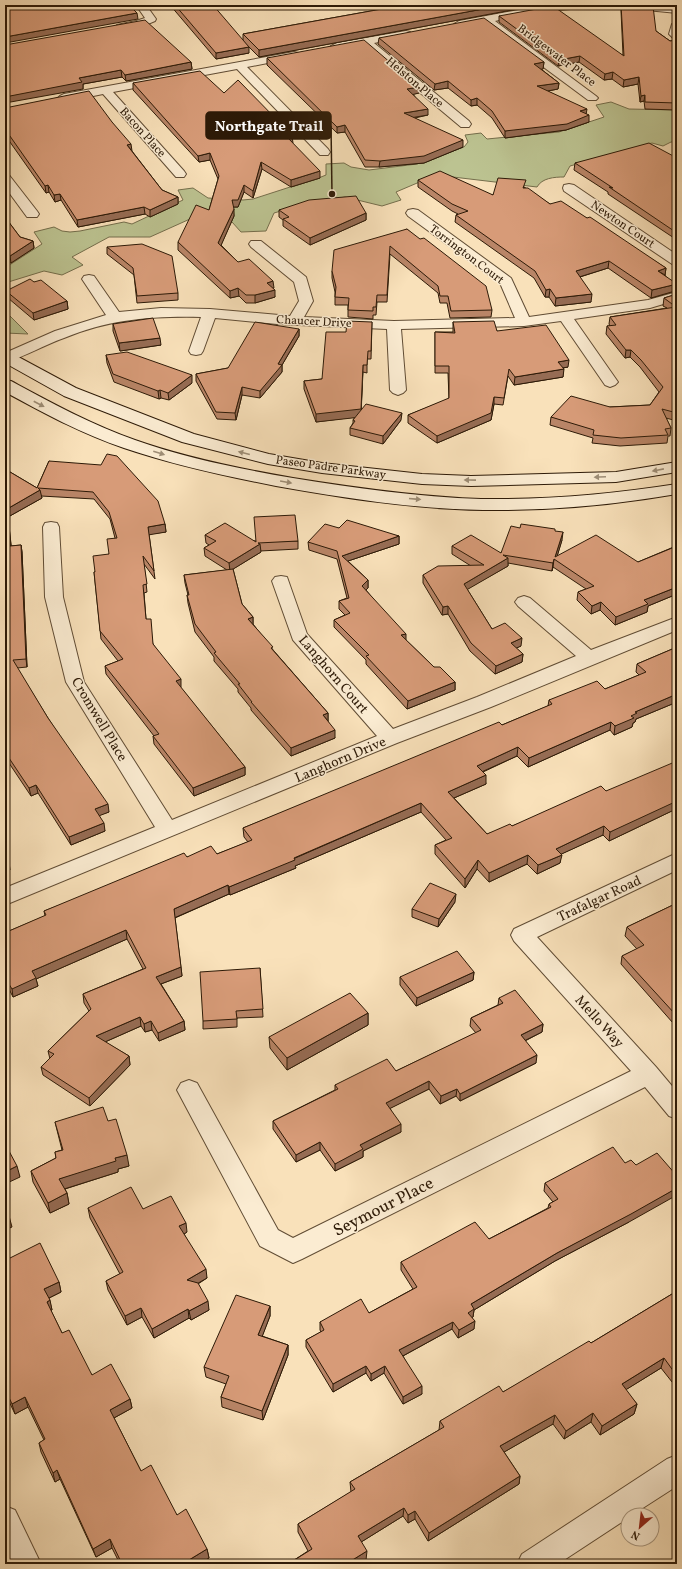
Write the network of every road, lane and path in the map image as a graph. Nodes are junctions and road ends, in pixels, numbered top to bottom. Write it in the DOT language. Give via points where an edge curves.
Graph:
graph roads {
  1 [pos="141,5"];
  2 [pos="677,10"];
  3 [pos="487,20"];
  4 [pos="677,24"];
  5 [pos="449,26"];
  6 [pos="110,29"];
  7 [pos="418,32"];
  8 [pos="677,36"];
  9 [pos="365,41"];
  10 [pos="326,48"];
  11 [pos="302,53"];
  12 [pos="240,65"];
  13 [pos="105,90"];
  14 [pos="592,98"];
  15 [pos="51,100"];
  16 [pos="465,124"];
  17 [pos="324,152"];
  18 [pos="180,174"];
  19 [pos="5,178"];
  20 [pos="569,188"];
  21 [pos="413,213"];
  22 [pos="32,214"];
  23 [pos="256,244"];
  24 [pos="677,261"];
  25 [pos="89,280"];
  26 [pos="677,296"];
  27 [pos="210,313"];
  28 [pos="565,316"];
  29 [pos="115,317"];
  30 [pos="295,321"];
  31 [pos="524,322"];
  32 [pos="394,325"];
  33 [pos="196,351"];
  34 [pos="6,357"];
  35 [pos="610,382"];
  36 [pos="5,386"];
  37 [pos="398,390"];
  38 [pos="677,467"];
  39 [pos="677,489"];
  40 [pos="50,527"];
  41 [pos="281,581"];
  42 [pos="524,602"];
  43 [pos="677,623"];
  44 [pos="589,658"];
  45 [pos="390,738"];
  46 [pos="168,830"];
  47 [pos="677,861"];
  48 [pos="5,897"];
  49 [pos="522,935"];
  50 [pos="648,1074"];
  51 [pos="190,1090"];
  52 [pos="677,1109"];
  53 [pos="677,1469"];
  54 [pos="5,1520"];
  55 [pos="26,1564"];
  56 [pos="532,1564"];
  1 -- 6 [label="street" via="151,19 139,24"];
  2 -- 3 [label="street" via="643,6 579,6 541,9"];
  3 -- 5 [label="street"];
  3 -- 14 [label="street, Bridgewater Place"];
  4 -- 8 [label="street" via="674,34"];
  7 -- 9 [label="street"];
  9 -- 10 [label="street"];
  9 -- 16 [label="street, Helston Place"];
  11 -- 12 [label="street"];
  12 -- 13 [label="street"];
  12 -- 17 [label="street"];
  13 -- 15 [label="street"];
  13 -- 18 [label="street, Bacon Place"];
  19 -- 22 [label="street"];
  20 -- 24 [label="street, Newton Court"];
  21 -- 31 [label="street, Torrington Court" via="506,281"];
  23 -- 30 [label="street" via="301,280 306,301"];
  25 -- 29 [label="street"];
  26 -- 28 [label="street, Chaucer Drive" via="650,304"];
  27 -- 29 [label="street, Chaucer Drive" via="161,312"];
  27 -- 30 [label="street, Chaucer Drive"];
  27 -- 33 [label="street"];
  28 -- 31 [label="street, Chaucer Drive"];
  28 -- 35 [label="street"];
  29 -- 34 [label="street, Chaucer Drive" via="60,334"];
  30 -- 32 [label="street, Chaucer Drive"];
  31 -- 32 [label="street, Chaucer Drive"];
  32 -- 37 [label="street"];
  38 -- 34 [label="main road, Paseo Padre Parkway, one-way" via="616,477 471,481 322,468 268,459 188,438 70,392"];
  36 -- 39 [label="main road, Paseo Padre Parkway, one-way" via="74,422 148,450 194,464 350,493 477,504 570,502"];
  40 -- 46 [label="street, Cromwell Place" via="54,597 75,682"];
  41 -- 45 [label="street, Langhorn Court" via="299,636"];
  42 -- 44 [label="street"];
  43 -- 44 [label="street, Langhorn Drive"];
  44 -- 45 [label="street, Langhorn Drive"];
  45 -- 46 [label="street, Langhorn Drive"];
  46 -- 48 [label="street, Langhorn Drive"];
  47 -- 49 [label="street, Trafalgar Road"];
  49 -- 50 [label="street, Mello Way"];
  50 -- 51 [label="street, Seymour Place" via="293,1251 269,1238"];
  50 -- 52 [label="street, Mello Way"];
  53 -- 56 [label="street"];
  54 -- 55 [label="street"];
}
